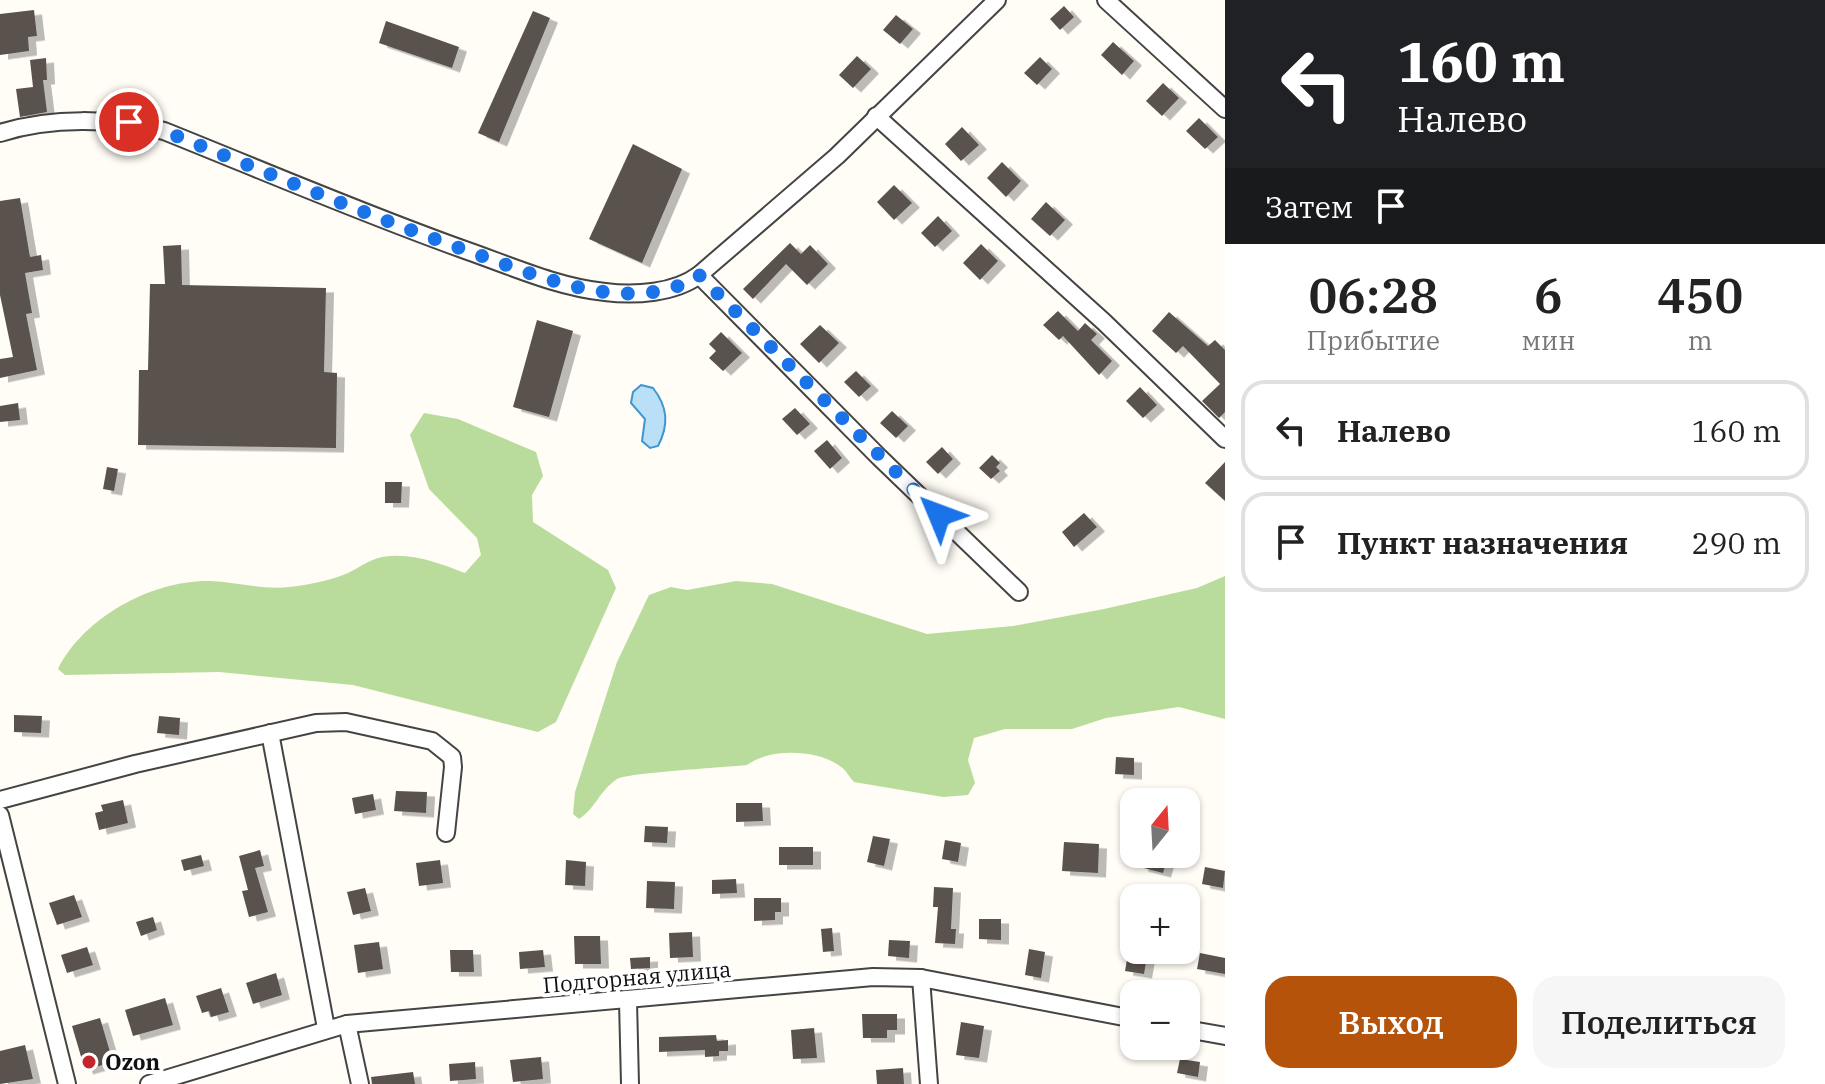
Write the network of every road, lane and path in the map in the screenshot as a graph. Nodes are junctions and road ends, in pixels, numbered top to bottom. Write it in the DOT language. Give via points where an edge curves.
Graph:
graph roads {
  1 [pos="997,0"];
  2 [pos="1106,0"];
  3 [pos="1225,109"];
  4 [pos="876,116"];
  5 [pos="0,133"];
  6 [pos="699,275"];
  7 [pos="1225,439"];
  8 [pos="1019,592"];
  9 [pos="270,733"];
  10 [pos="0,800"];
  11 [pos="0,815"];
  12 [pos="446,833"];
  13 [pos="921,978"];
  14 [pos="628,1001"];
  15 [pos="1120,1016"];
  16 [pos="347,1024"];
  17 [pos="326,1028"];
  18 [pos="1200,1032"];
  19 [pos="1225,1036"];
  20 [pos="67,1084"];
  21 [pos="149,1084"];
  22 [pos="360,1084"];
  23 [pos="630,1084"];
  24 [pos="929,1084"];
  1 -- 4 [label="street"];
  2 -- 3 [label="street"];
  4 -- 6 [label="street"];
  4 -- 7 [label="street"];
  5 -- 6 [label="street" via="27,125 129,122 558,283 638,293 674,287"];
  6 -- 8 [label="street"];
  9 -- 10 [label="street"];
  9 -- 12 [label="street" via="346,722 432,741 452,757"];
  9 -- 17 [label="street"];
  11 -- 20 [label="street"];
  13 -- 14 [label="street, Подгорная улица" via="873,977"];
  13 -- 15 [label="street, Подгорная улица"];
  13 -- 24 [label="street"];
  14 -- 16 [label="street, Подгорная улица"];
  14 -- 23 [label="street"];
  16 -- 17 [label="street, Подгорная улица"];
  16 -- 22 [label="street"];
  17 -- 21 [label="street, Подгорная улица"];
  18 -- 19 [label="street"];
}
